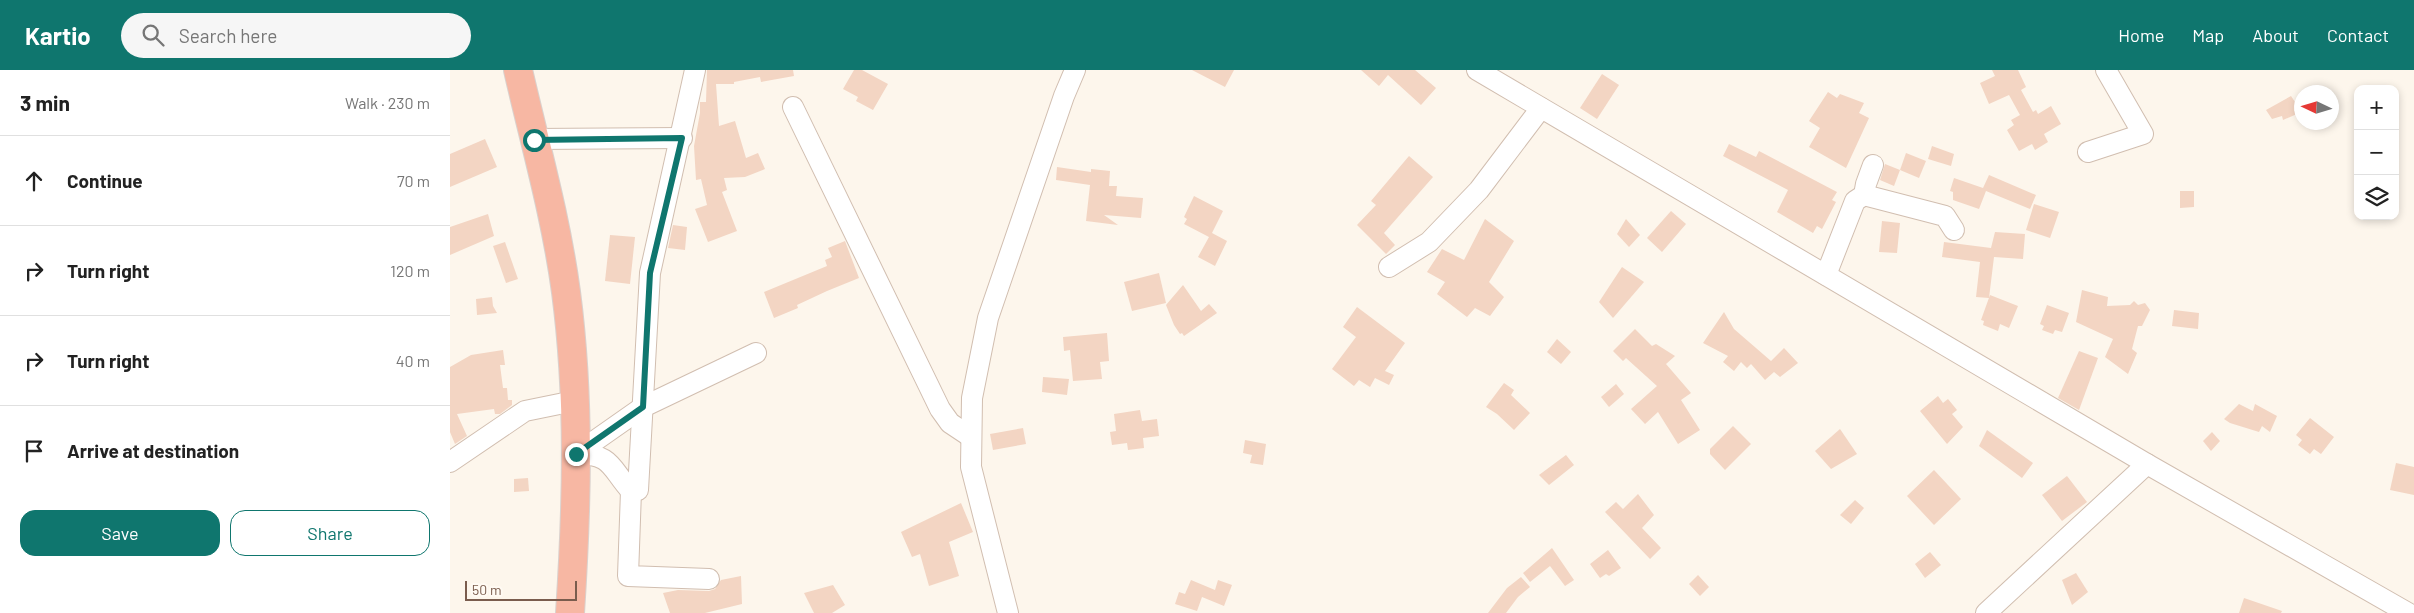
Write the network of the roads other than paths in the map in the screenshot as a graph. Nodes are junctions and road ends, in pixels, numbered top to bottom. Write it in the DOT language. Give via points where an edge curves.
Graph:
graph roads {
  1 [pos="518,70"];
  2 [pos="695,70"];
  3 [pos="1075,70"];
  4 [pos="1477,70"];
  5 [pos="2106,70"];
  6 [pos="793,107"];
  7 [pos="1541,108"];
  8 [pos="682,138"];
  9 [pos="534,140"];
  10 [pos="2088,152"];
  11 [pos="1873,165"];
  12 [pos="1864,196"];
  13 [pos="1954,230"];
  14 [pos="1389,267"];
  15 [pos="1826,275"];
  16 [pos="756,353"];
  17 [pos="574,401"];
  18 [pos="643,407"];
  19 [pos="971,437"];
  20 [pos="576,454"];
  21 [pos="450,462"];
  22 [pos="2147,464"];
  23 [pos="631,492"];
  24 [pos="709,579"];
  25 [pos="570,613"];
  26 [pos="1008,613"];
  27 [pos="1986,613"];
  28 [pos="2408,613"];
  1 -- 9 [label="highway"];
  2 -- 8 [label="street"];
  3 -- 19 [label="street" via="988,318 972,398"];
  4 -- 7 [label="street"];
  5 -- 10 [label="street" via="2143,134"];
  6 -- 19 [label="street" via="940,409 950,422"];
  7 -- 14 [label="street" via="1479,190 1429,242"];
  7 -- 15 [label="street"];
  8 -- 9 [label="street"];
  8 -- 18 [label="street" via="650,273"];
  9 -- 17 [label="highway" via="553,215 566,293"];
  11 -- 12 [label="street"];
  12 -- 13 [label="street" via="1945,216"];
  12 -- 15 [label="street" via="1855,200"];
  15 -- 22 [label="street"];
  16 -- 18 [label="street"];
  17 -- 20 [label="highway"];
  17 -- 21 [label="street" via="525,411"];
  18 -- 20 [label="street"];
  18 -- 23 [label="street" via="640,485 638,490"];
  19 -- 26 [label="street" via="971,467"];
  20 -- 23 [label="street" via="595,454 620,475"];
  20 -- 25 [label="highway"];
  22 -- 27 [label="street"];
  22 -- 28 [label="street"];
  23 -- 24 [label="street" via="628,576"];
}
